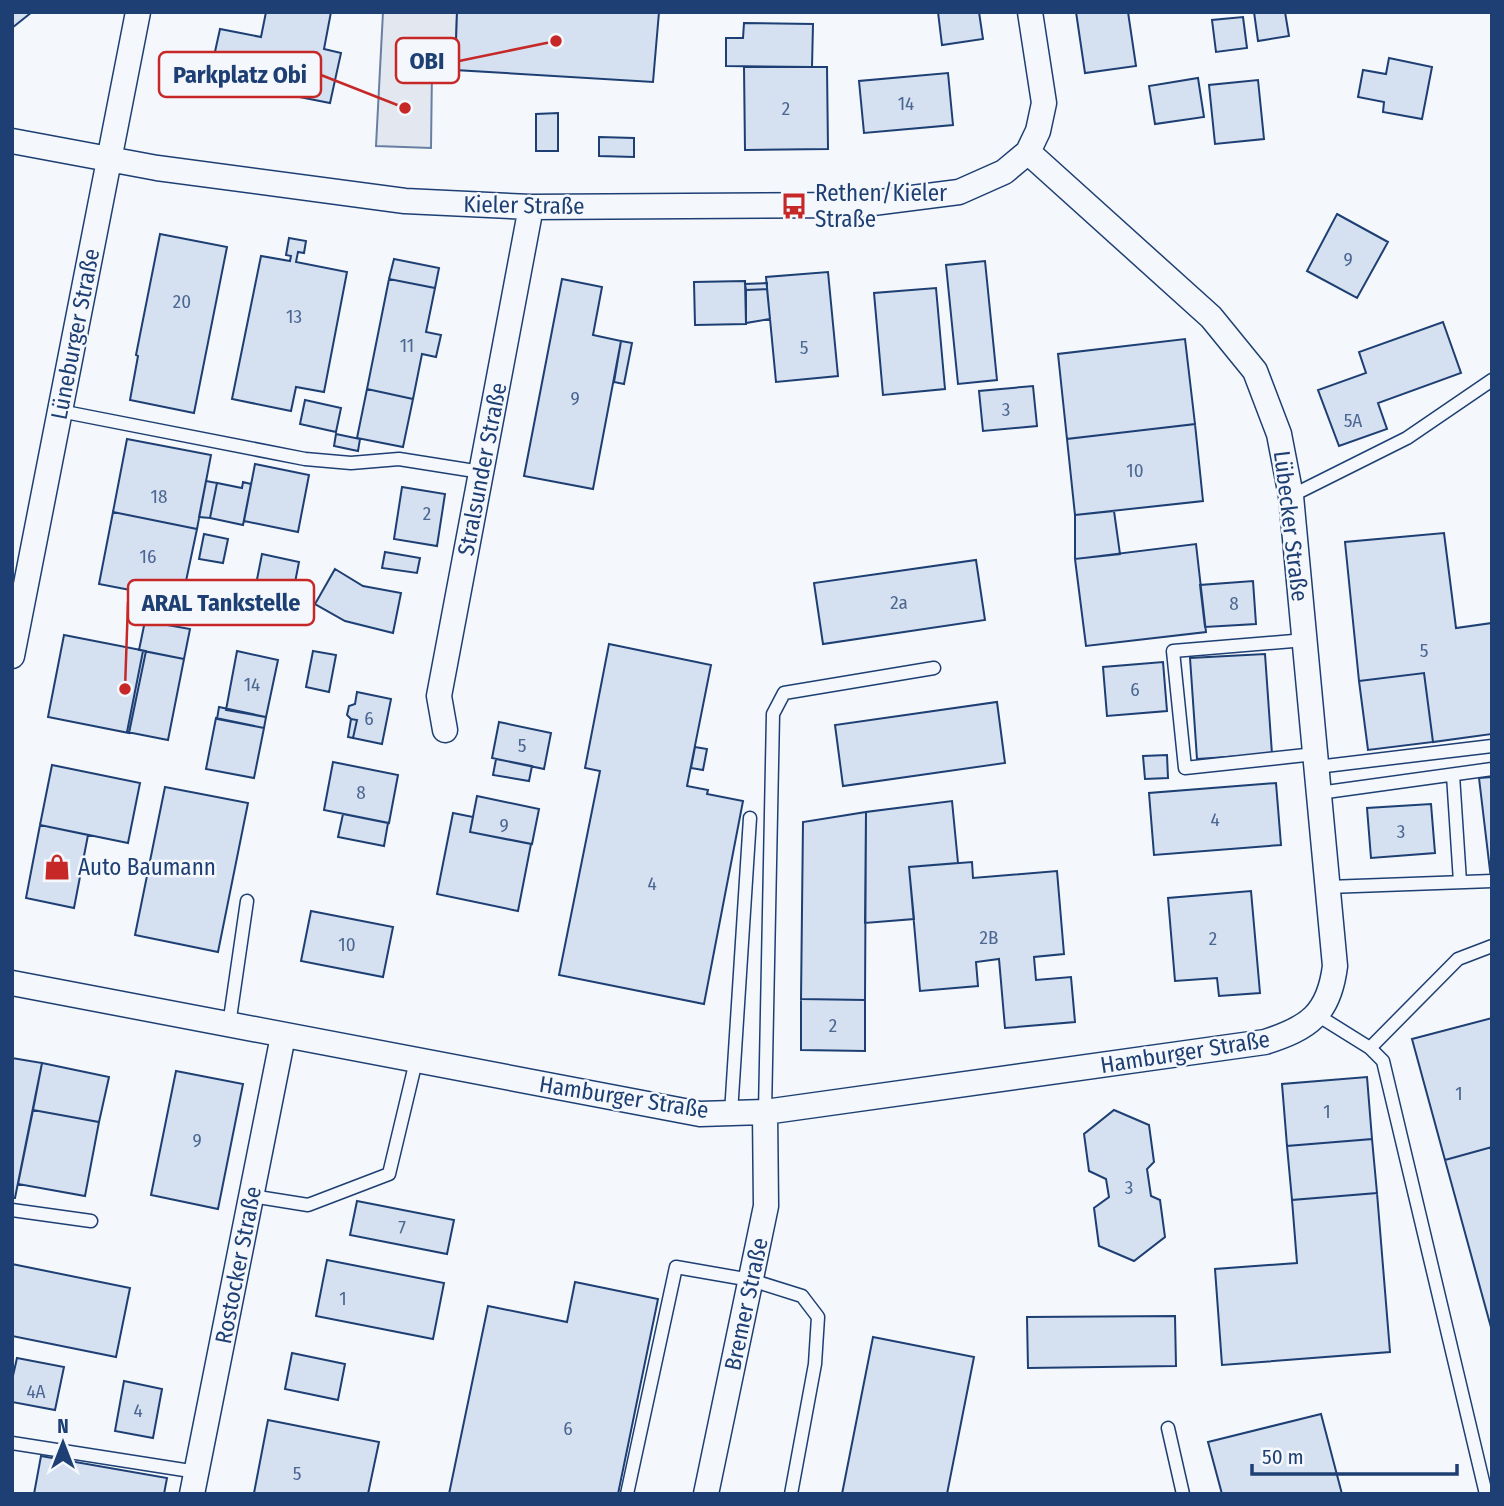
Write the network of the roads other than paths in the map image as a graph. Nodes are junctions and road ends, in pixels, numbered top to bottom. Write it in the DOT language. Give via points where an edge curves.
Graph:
graph roads {
  1 [pos="138,12"];
  2 [pos="1030,12"];
  3 [pos="12,141"];
  4 [pos="1028,152"];
  5 [pos="109,160"];
  6 [pos="531,207"];
  7 [pos="1492,380"];
  8 [pos="60,411"];
  9 [pos="481,472"];
  10 [pos="1291,496"];
  11 [pos="1305,640"];
  12 [pos="12,656"];
  13 [pos="933,668"];
  14 [pos="445,730"];
  15 [pos="1492,746"];
  16 [pos="1316,760"];
  17 [pos="1492,769"];
  18 [pos="1453,775"];
  19 [pos="1319,793"];
  20 [pos="750,818"];
  21 [pos="1492,881"];
  22 [pos="1460,882"];
  23 [pos="1328,887"];
  24 [pos="247,901"];
  25 [pos="1492,946"];
  26 [pos="12,983"];
  27 [pos="1317,1015"];
  28 [pos="229,1025"];
  29 [pos="283,1036"];
  30 [pos="1370,1048"];
  31 [pos="416,1061"];
  32 [pos="765,1112"];
  33 [pos="731,1113"];
  34 [pos="252,1196"];
  35 [pos="12,1210"];
  36 [pos="91,1222"];
  37 [pos="751,1280"];
  38 [pos="1168,1428"];
  39 [pos="12,1443"];
  40 [pos="195,1483"];
  41 [pos="627,1494"];
  42 [pos="706,1494"];
  43 [pos="791,1494"];
  44 [pos="1184,1494"];
  45 [pos="1486,1494"];
  1 -- 5 [label="street, Lüneburger Straße"];
  2 -- 4 [label="street" via="1044,103"];
  3 -- 5 [label="street, Kieler Straße"];
  4 -- 6 [label="street, Kieler Straße" via="1004,172 959,192 857,205"];
  4 -- 10 [label="street, Lübecker Straße" via="1212,317 1255,370 1279,434"];
  5 -- 6 [label="street, Kieler Straße" via="405,201"];
  5 -- 8 [label="street, Lüneburger Straße"];
  6 -- 9 [label="street, Stralsunder Straße"];
  7 -- 10 [label="lane" via="1407,438"];
  8 -- 9 [label="lane" via="305,459 351,463 399,459"];
  8 -- 12 [label="street, Lüneburger Straße"];
  9 -- 14 [label="street, Stralsunder Straße" via="439,696"];
  10 -- 11 [label="street, Lübecker Straße"];
  11 -- 16 [label="street, Lübecker Straße"];
  11 -- 16 [label="lane" via="1173,651 1185,768"];
  13 -- 32 [label="lane" via="784,693 773,714"];
  15 -- 16 [label="lane"];
  16 -- 19 [label="street, Lübecker Straße"];
  17 -- 18 [label="lane"];
  18 -- 19 [label="lane"];
  18 -- 22 [label="lane"];
  19 -- 23 [label="street, Lübecker Straße"];
  20 -- 33 [label="lane"];
  21 -- 22 [label="lane"];
  22 -- 23 [label="lane"];
  23 -- 27 [label="street, Lübecker Straße" via="1335,966 1332,990"];
  24 -- 28 [label="lane"];
  25 -- 30 [label="lane" via="1458,959"];
  26 -- 28 [label="street, Hamburger Straße"];
  27 -- 30 [label="lane"];
  27 -- 32 [label="street, Hamburger Straße" via="1296,1032 1265,1042"];
  28 -- 29 [label="street, Hamburger Straße"];
  29 -- 31 [label="street, Hamburger Straße"];
  29 -- 34 [label="street, Rostocker Straße"];
  30 -- 45 [label="lane" via="1383,1061"];
  31 -- 33 [label="street, Hamburger Straße" via="700,1114"];
  31 -- 34 [label="lane" via="389,1174 308,1206"];
  32 -- 33 [label="street, Hamburger Straße"];
  32 -- 37 [label="street, Bremer Straße" via="766,1206"];
  34 -- 40 [label="street, Rostocker Straße"];
  35 -- 36 [label="lane"];
  37 -- 41 [label="lane" via="676,1267"];
  37 -- 42 [label="street, Bremer Straße"];
  37 -- 43 [label="lane" via="802,1296 818,1317 815,1364"];
  38 -- 44 [label="lane"];
  39 -- 40 [label="lane"];
}
